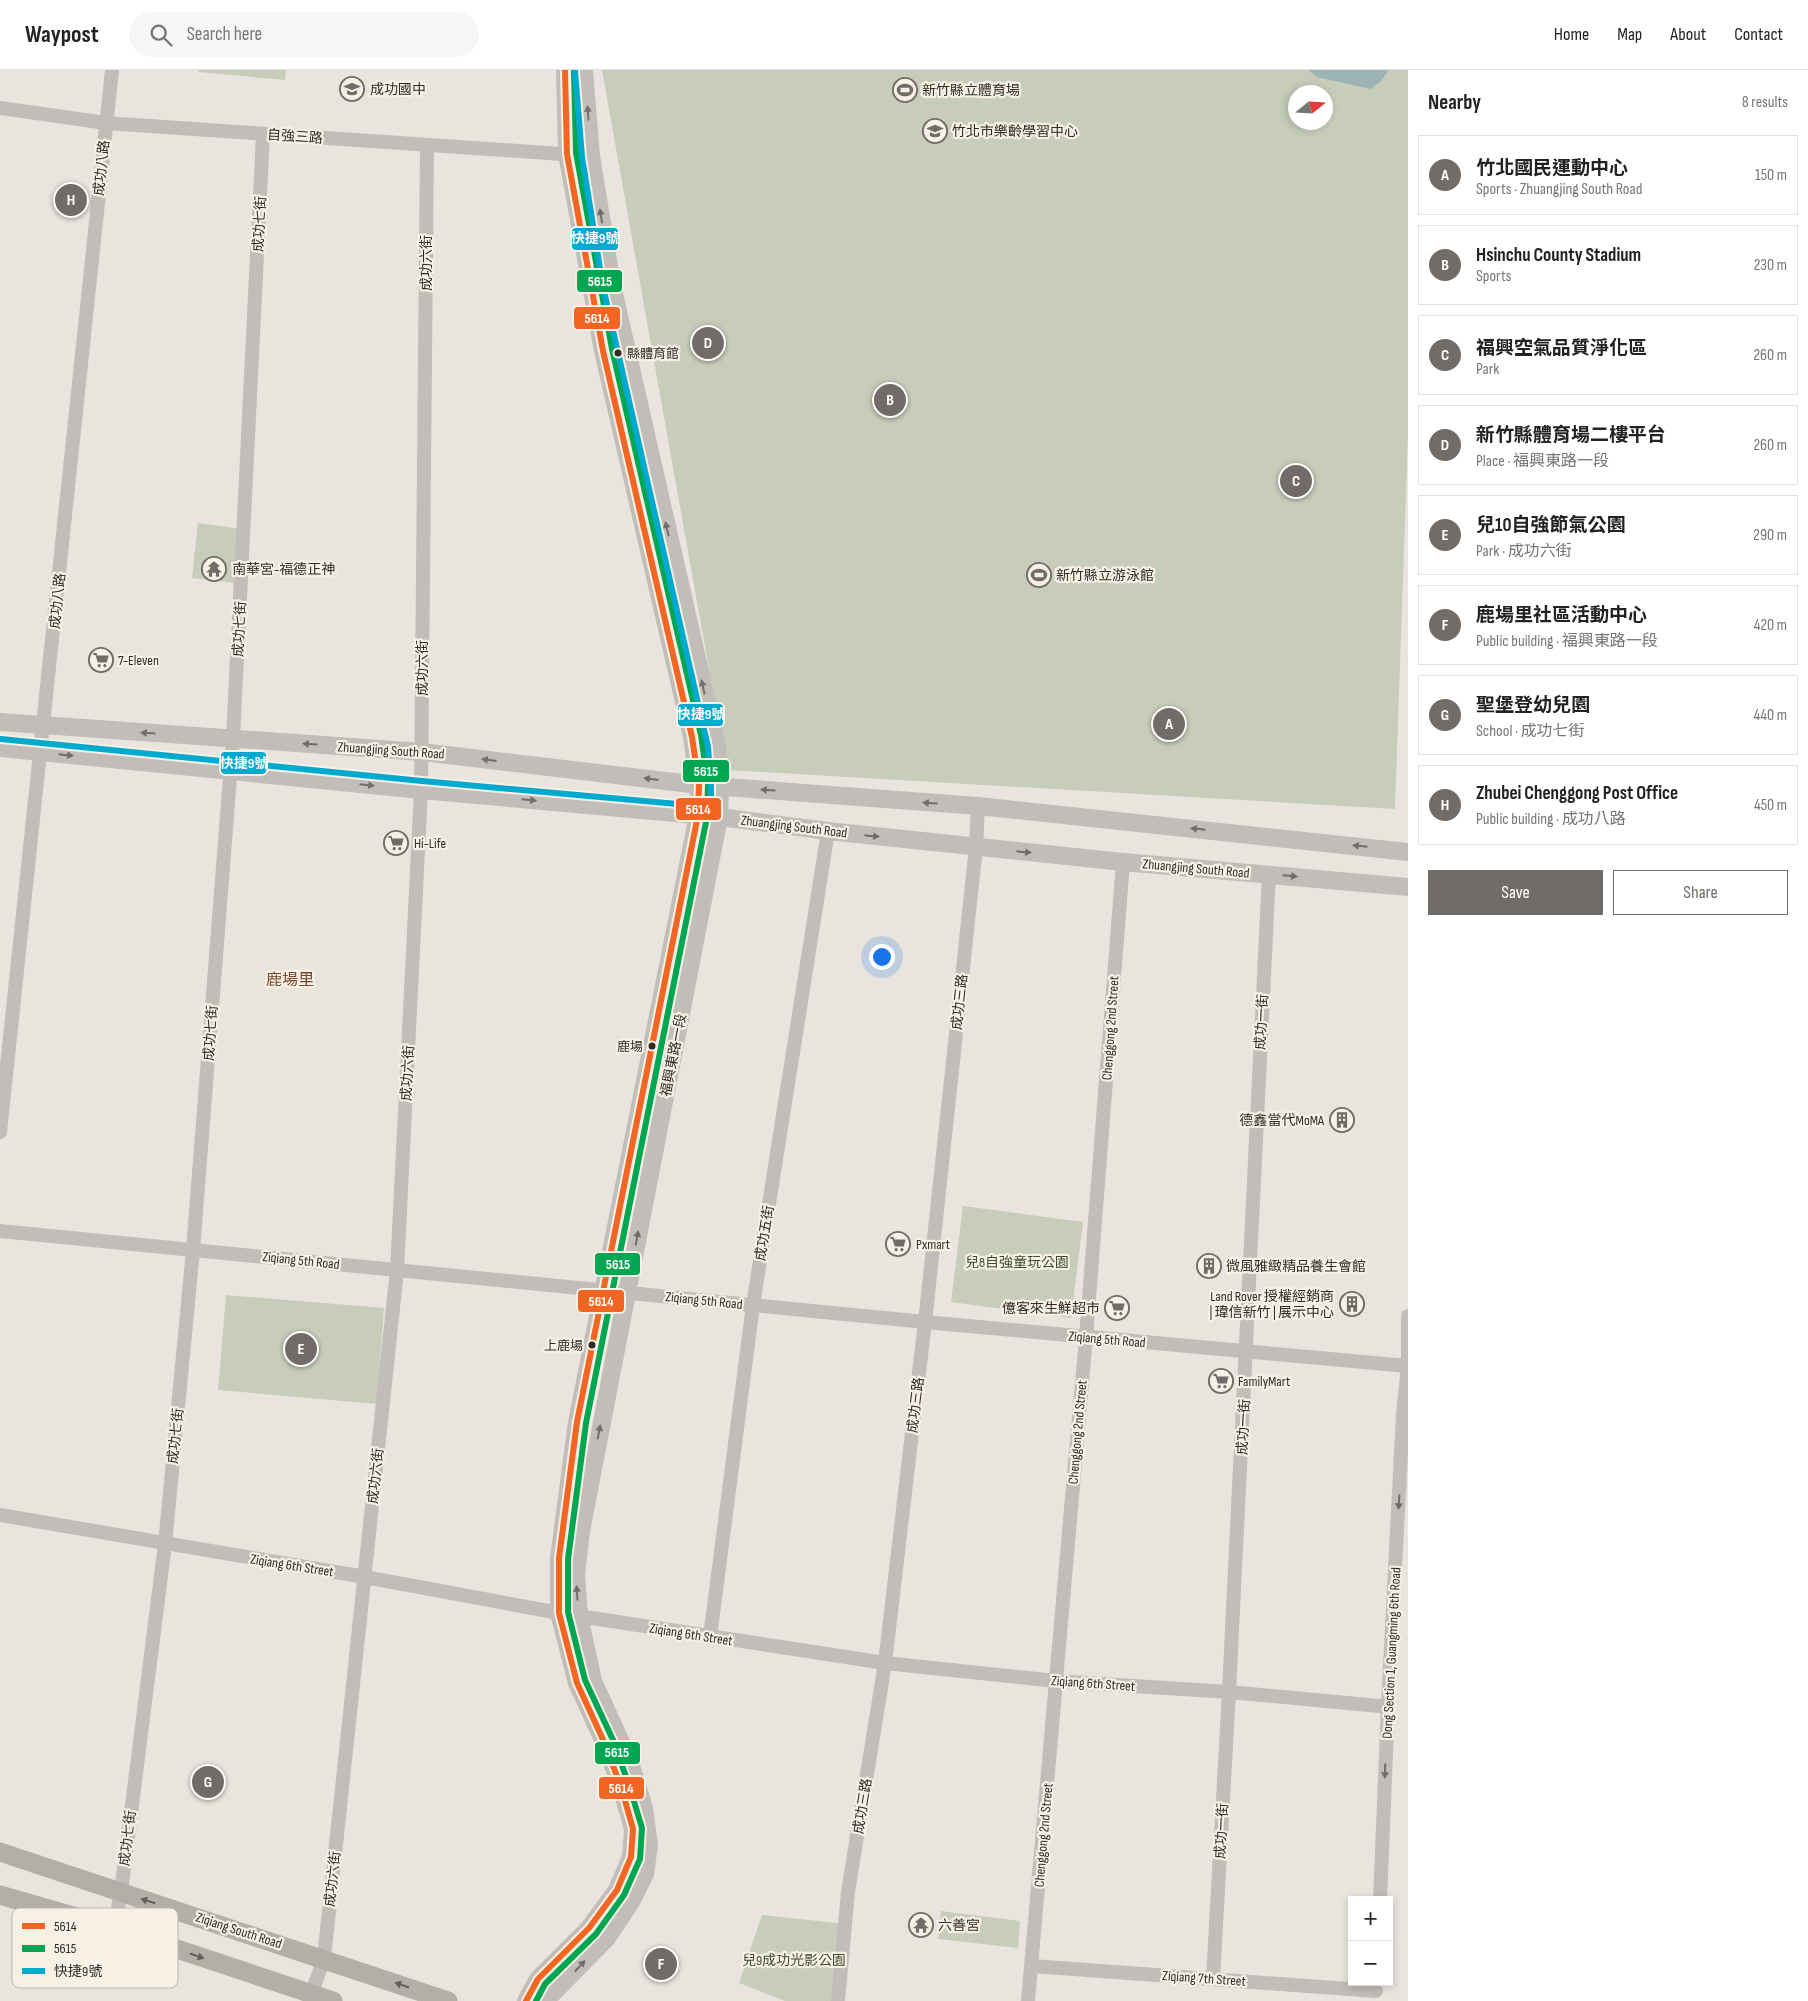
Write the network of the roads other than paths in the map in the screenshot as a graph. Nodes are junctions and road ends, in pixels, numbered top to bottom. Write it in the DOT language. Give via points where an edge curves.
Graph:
graph roads {
  1 [pos="112,70"];
  2 [pos="565,70"];
  3 [pos="584,70"];
  4 [pos="0,108"];
  5 [pos="106,123"];
  6 [pos="263,134"];
  7 [pos="427,145"];
  8 [pos="567,154"];
  9 [pos="591,156"];
  10 [pos="0,722"];
  11 [pos="44,726"];
  12 [pos="234,739"];
  13 [pos="0,748"];
  14 [pos="422,752"];
  15 [pos="41,753"];
  16 [pos="231,771"];
  17 [pos="699,785"];
  18 [pos="720,786"];
  19 [pos="422,790"];
  20 [pos="978,806"];
  21 [pos="698,815"];
  22 [pos="719,817"];
  23 [pos="828,831"];
  24 [pos="976,847"];
  25 [pos="1408,852"];
  26 [pos="1123,862"];
  27 [pos="1268,874"];
  28 [pos="1408,887"];
  29 [pos="0,1132"];
  30 [pos="0,1231"];
  31 [pos="194,1250"];
  32 [pos="397,1270"];
  33 [pos="604,1291"];
  34 [pos="626,1293"];
  35 [pos="753,1305"];
  36 [pos="1408,1316"];
  37 [pos="925,1322"];
  38 [pos="1086,1337"];
  39 [pos="1246,1350"];
  40 [pos="1408,1366"];
  41 [pos="0,1515"];
  42 [pos="165,1544"];
  43 [pos="365,1577"];
  44 [pos="559,1613"];
  45 [pos="579,1616"];
  46 [pos="710,1637"];
  47 [pos="885,1663"];
  48 [pos="1056,1681"];
  49 [pos="1229,1692"];
  50 [pos="1388,1705"];
  51 [pos="0,1852"];
  52 [pos="121,1892"];
  53 [pos="0,1896"];
  54 [pos="1380,1896"];
  55 [pos="43,1908"];
  56 [pos="118,1908"];
  57 [pos="170,1908"];
  58 [pos="178,1911"];
  59 [pos="178,1950"];
  60 [pos="324,1958"];
  61 [pos="1032,1966"];
  62 [pos="1213,1979"];
  63 [pos="1376,1991"];
  64 [pos="311,1995"];
  65 [pos="333,2001"];
  66 [pos="448,2001"];
  67 [pos="526,2001"];
  68 [pos="545,2001"];
  69 [pos="838,2001"];
  70 [pos="1028,2001"];
  1 -- 5 [label="street, 成功八路"];
  2 -- 8 [label="street, 福興東路一段"];
  9 -- 3 [label="street, 福興東路一段, one-way"];
  4 -- 5 [label="street, 自強三路"];
  5 -- 6 [label="street, 自強三路"];
  5 -- 11 [label="street, 成功八路"];
  6 -- 7 [label="street, 自強三路"];
  6 -- 12 [label="street, 成功七街"];
  7 -- 8 [label="street, 自強三路"];
  7 -- 14 [label="street, 成功六街"];
  8 -- 9 [label="street, 自強三路"];
  8 -- 17 [label="street, 福興東路一段" via="603,351 692,737"];
  18 -- 9 [label="street, 福興東路一段, one-way" via="717,746 616,304"];
  10 -- 11 [label="street, Zhuangjing South Road"];
  12 -- 11 [label="street, Zhuangjing South Road, one-way"];
  11 -- 15 [label="street, 成功八路"];
  14 -- 12 [label="street, Zhuangjing South Road, one-way"];
  12 -- 16 [label="street, 成功七街"];
  13 -- 15 [label="street, Zhuangjing South Road"];
  17 -- 14 [label="street, Zhuangjing South Road, one-way"];
  14 -- 19 [label="street, 成功六街"];
  15 -- 16 [label="street, Zhuangjing South Road, one-way"];
  15 -- 29 [label="street, 成功八路"];
  16 -- 19 [label="street, Zhuangjing South Road, one-way"];
  16 -- 31 [label="street, 成功七街"];
  17 -- 18 [label="street, Zhuangjing South Road"];
  17 -- 21 [label="street, 福興東路一段"];
  20 -- 18 [label="street, Zhuangjing South Road, one-way"];
  18 -- 22 [label="street, 福興東路一段"];
  19 -- 21 [label="street, Zhuangjing South Road, one-way"];
  19 -- 32 [label="street, 成功六街"];
  20 -- 24 [label="street, 成功三路"];
  25 -- 20 [label="street, Zhuangjing South Road, one-way"];
  21 -- 22 [label="street, Zhuangjing South Road"];
  21 -- 33 [label="street, 福興東路一段"];
  22 -- 23 [label="street, Zhuangjing South Road"];
  34 -- 22 [label="street, 福興東路一段, one-way"];
  23 -- 24 [label="street, Zhuangjing South Road, one-way"];
  23 -- 35 [label="street, 成功五街"];
  24 -- 26 [label="street, Zhuangjing South Road, one-way"];
  24 -- 37 [label="street, 成功三路"];
  26 -- 27 [label="street, Zhuangjing South Road"];
  26 -- 38 [label="street, Chenggong 2nd Street"];
  27 -- 28 [label="street, Zhuangjing South Road, one-way"];
  27 -- 39 [label="street, 成功一街"];
  30 -- 31 [label="street, Ziqiang 5th Road"];
  31 -- 32 [label="street, Ziqiang 5th Road"];
  31 -- 42 [label="street, 成功七街"];
  32 -- 33 [label="street, Ziqiang 5th Road"];
  32 -- 43 [label="street, 成功六街"];
  33 -- 34 [label="street, Ziqiang 5th Road"];
  33 -- 44 [label="street, 福興東路一段" via="576,1432 559,1558"];
  34 -- 35 [label="street, Ziqiang 5th Road"];
  45 -- 34 [label="street, 福興東路一段, one-way" via="576,1575 581,1531"];
  35 -- 37 [label="street, Ziqiang 5th Road"];
  35 -- 46 [label="street, 成功五街"];
  36 -- 40 [label="street, Dong Section 1, Guangming 6th Road"];
  37 -- 38 [label="street, Ziqiang 5th Road"];
  37 -- 47 [label="street, 成功三路"];
  38 -- 39 [label="street, Ziqiang 5th Road"];
  38 -- 48 [label="street, Chenggong 2nd Street"];
  39 -- 40 [label="street, Ziqiang 5th Road"];
  39 -- 49 [label="street, 成功一街"];
  40 -- 50 [label="street, Dong Section 1, Guangming 6th Road, one-way"];
  41 -- 42 [label="street, Ziqiang 6th Street"];
  42 -- 43 [label="street, Ziqiang 6th Street"];
  42 -- 52 [label="street, 成功七街"];
  43 -- 44 [label="street, Ziqiang 6th Street"];
  43 -- 60 [label="street, 成功六街"];
  44 -- 45 [label="street, Ziqiang 6th Street"];
  44 -- 67 [label="street, 福興東路一段" via="577,1683 622,1790 633,1838 631,1857 617,1890 589,1928 538,1979"];
  45 -- 46 [label="street, Ziqiang 6th Street"];
  68 -- 45 [label="street, 福興東路一段, one-way" via="607,1938 645,1874 649,1845 644,1808 630,1762 593,1681"];
  46 -- 47 [label="street, Ziqiang 6th Street"];
  47 -- 48 [label="street, Ziqiang 6th Street"];
  47 -- 69 [label="street, 成功三路" via="848,1892"];
  48 -- 49 [label="street, Ziqiang 6th Street"];
  48 -- 61 [label="street, Chenggong 2nd Street"];
  49 -- 50 [label="street, Ziqiang 6th Street"];
  49 -- 62 [label="street, 成功一街"];
  50 -- 54 [label="street, Dong Section 1, Guangming 6th Road, one-way"];
  51 -- 52 [label="main road, Ziqiang South Road"];
  52 -- 56 [label="street, 成功七街"];
  57 -- 52 [label="main road, Ziqiang South Road, one-way"];
  53 -- 55 [label="main road"];
  60 -- 58 [label="main road, Ziqiang South Road, one-way"];
  59 -- 64 [label="main road, one-way"];
  60 -- 64 [label="street, 成功六街"];
  66 -- 60 [label="main road, Ziqiang South Road, one-way"];
  61 -- 62 [label="street, Ziqiang 7th Street"];
  61 -- 70 [label="street, Chenggong 2nd Street"];
  62 -- 63 [label="street, Ziqiang 7th Street"];
  64 -- 65 [label="main road"];
}
